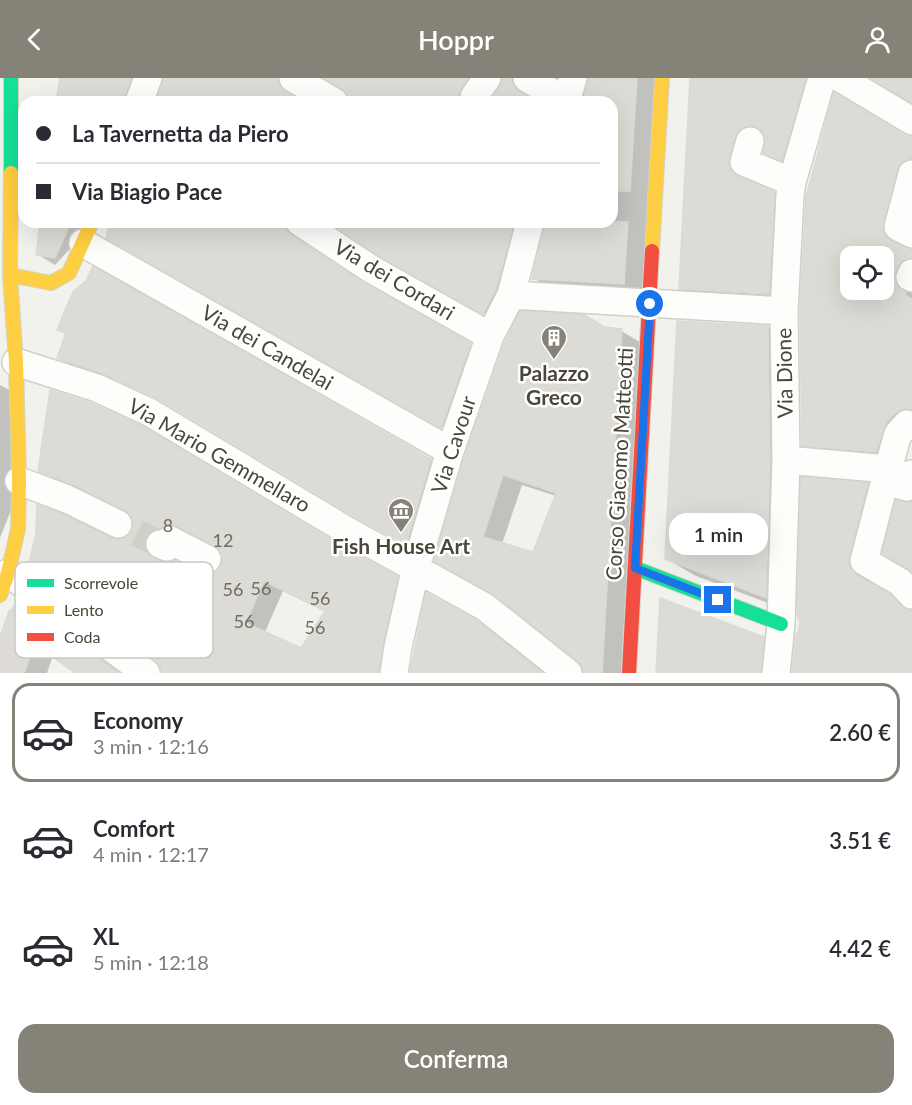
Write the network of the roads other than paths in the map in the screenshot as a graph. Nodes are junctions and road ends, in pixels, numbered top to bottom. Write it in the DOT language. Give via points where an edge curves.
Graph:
graph roads {
  1 [pos="11,78"];
  2 [pos="148,78"];
  3 [pos="293,78"];
  4 [pos="527,78"];
  5 [pos="662,78"];
  6 [pos="822,78"];
  7 [pos="840,78"];
  8 [pos="568,94"];
  9 [pos="141,96"];
  10 [pos="324,96"];
  11 [pos="912,121"];
  12 [pos="750,141"];
  13 [pos="912,174"];
  14 [pos="792,182"];
  15 [pos="309,228"];
  16 [pos="528,228"];
  17 [pos="88,232"];
  18 [pos="912,234"];
  19 [pos="912,273"];
  20 [pos="10,275"];
  21 [pos="912,278"];
  22 [pos="511,294"];
  23 [pos="650,304"];
  24 [pos="784,311"];
  25 [pos="490,336"];
  26 [pos="16,362"];
  27 [pos="912,426"];
  28 [pos="450,451"];
  29 [pos="786,460"];
  30 [pos="895,475"];
  31 [pos="19,481"];
  32 [pos="207,559"];
  33 [pos="416,567"];
  34 [pos="635,568"];
  35 [pos="4,584"];
  36 [pos="912,595"];
  37 [pos="781,624"];
  38 [pos="122,658"];
  39 [pos="146,673"];
  40 [pos="394,673"];
  41 [pos="568,673"];
  42 [pos="629,673"];
  43 [pos="776,673"];
  1 -- 20 [label="street"];
  2 -- 9 [label="street"];
  3 -- 10 [label="street"];
  4 -- 8 [label="street"];
  5 -- 23 [label="street, Corso Giacomo Matteotti"];
  6 -- 14 [label="street, Via Dione"];
  7 -- 11 [label="street"];
  12 -- 14 [label="street" via="744,162"];
  13 -- 18 [label="street" via="898,227"];
  14 -- 24 [label="street, Via Dione"];
  15 -- 25 [label="street, Via dei Cordari" via="371,269"];
  16 -- 22 [label="street, Via Cavour"];
  17 -- 20 [label="street" via="69,273 51,283"];
  17 -- 28 [label="street, Via dei Candelai"];
  19 -- 21 [label="street"];
  20 -- 26 [label="street"];
  22 -- 23 [label="street"];
  22 -- 25 [label="street, Via Cavour"];
  23 -- 24 [label="street"];
  23 -- 34 [label="street, Corso Giacomo Matteotti"];
  24 -- 29 [label="street, Via Dione"];
  25 -- 28 [label="street, Via Cavour"];
  26 -- 31 [label="street"];
  26 -- 33 [label="street, Via Mario Gemmellaro" via="97,388 149,412 346,530"];
  27 -- 30 [label="street" via="907,424 898,434"];
  28 -- 33 [label="street, Via Cavour"];
  29 -- 30 [label="street"];
  29 -- 37 [label="street, Via Dione"];
  30 -- 36 [label="street" via="864,561 900,582"];
  31 -- 32 [label="street" via="67,499 167,547 170,540"];
  31 -- 35 [label="street" via="18,529"];
  33 -- 40 [label="street, Via Cavour"];
  33 -- 41 [label="street, Via Mario Gemmellaro" via="485,607"];
  34 -- 37 [label="street"];
  34 -- 42 [label="street, Corso Giacomo Matteotti"];
  37 -- 43 [label="street, Via Dione"];
  38 -- 39 [label="street"];
}
